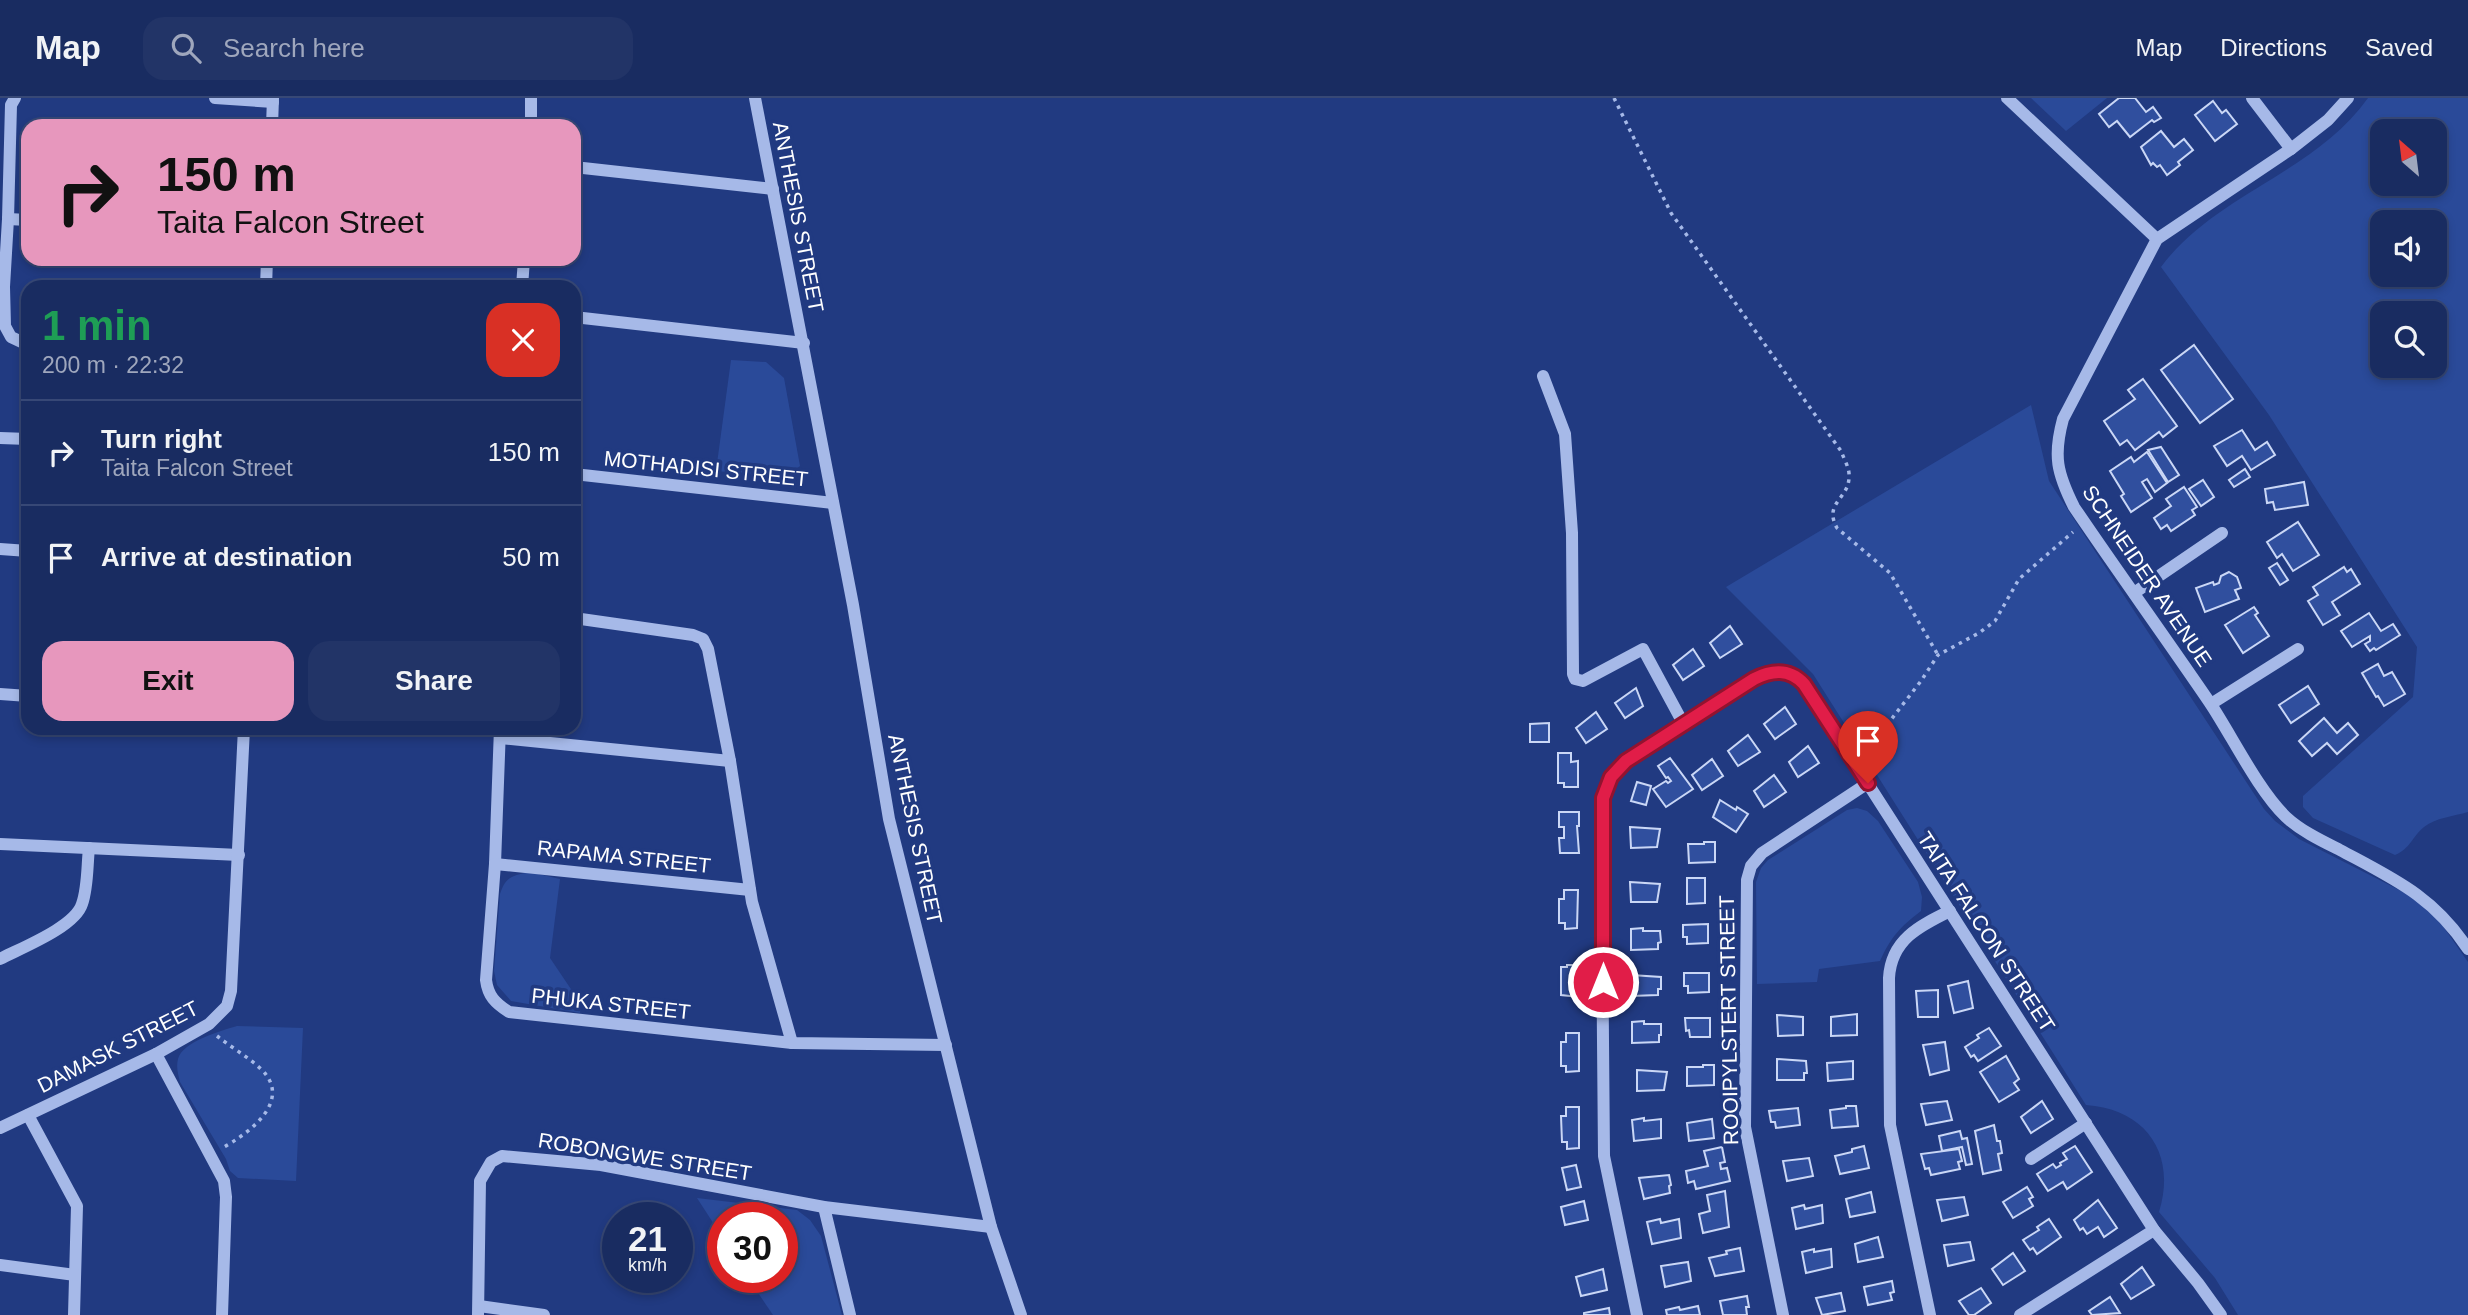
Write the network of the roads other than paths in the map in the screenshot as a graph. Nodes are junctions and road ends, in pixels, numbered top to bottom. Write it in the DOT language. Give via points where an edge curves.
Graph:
graph roads {
  1 [pos="15,98"];
  2 [pos="215,98"];
  3 [pos="531,98"];
  4 [pos="755,98"];
  5 [pos="2007,98"];
  6 [pos="2252,98"];
  7 [pos="2348,98"];
  8 [pos="273,100"];
  9 [pos="272,119"];
  10 [pos="531,119"];
  11 [pos="2291,149"];
  12 [pos="581,168"];
  13 [pos="773,189"];
  14 [pos="8,219"];
  15 [pos="21,220"];
  16 [pos="2157,239"];
  17 [pos="581,318"];
  18 [pos="21,342"];
  19 [pos="804,343"];
  20 [pos="1543,376"];
  21 [pos="0,438"];
  22 [pos="21,439"];
  23 [pos="581,475"];
  24 [pos="833,503"];
  25 [pos="2222,533"];
  26 [pos="0,549"];
  27 [pos="21,550"];
  28 [pos="2134,593"];
  29 [pos="581,619"];
  30 [pos="2298,649"];
  31 [pos="0,694"];
  32 [pos="21,696"];
  33 [pos="2211,704"];
  34 [pos="1684,723"];
  35 [pos="244,735"];
  36 [pos="500,735"];
  37 [pos="516,735"];
  38 [pos="730,761"];
  39 [pos="1868,783"];
  40 [pos="0,844"];
  41 [pos="89,848"];
  42 [pos="239,855"];
  43 [pos="495,864"];
  44 [pos="750,890"];
  45 [pos="1950,911"];
  46 [pos="2467,946"];
  47 [pos="0,960"];
  48 [pos="792,1043"];
  49 [pos="946,1045"];
  50 [pos="156,1054"];
  51 [pos="28,1115"];
  52 [pos="2086,1123"];
  53 [pos="0,1128"];
  54 [pos="2031,1159"];
  55 [pos="824,1207"];
  56 [pos="991,1227"];
  57 [pos="2154,1230"];
  58 [pos="0,1265"];
  59 [pos="75,1275"];
  60 [pos="478,1310"];
  61 [pos="74,1315"];
  62 [pos="222,1315"];
  63 [pos="544,1315"];
  64 [pos="850,1315"];
  65 [pos="1021,1315"];
  66 [pos="1637,1315"];
  67 [pos="1783,1315"];
  68 [pos="1930,1315"];
  69 [pos="2020,1315"];
  70 [pos="2221,1315"];
  1 -- 14 [label="street" via="10,105"];
  2 -- 8 [label="street"];
  3 -- 10 [label="street"];
  4 -- 13 [label="street, ANTHESIS STREET"];
  5 -- 16 [label="street"];
  6 -- 11 [label="street"];
  7 -- 11 [label="street, SCHNEIDER AVENUE"];
  8 -- 9 [label="street"];
  11 -- 16 [label="street, SCHNEIDER AVENUE"];
  12 -- 13 [label="street"];
  13 -- 19 [label="street, ANTHESIS STREET"];
  14 -- 15 [label="street"];
  14 -- 18 [label="street" via="5,326 11,337"];
  16 -- 28 [label="street, SCHNEIDER AVENUE" via="2063,419 2056,459 2060,480 2084,522"];
  17 -- 19 [label="street, ANTHESIS STREET"];
  19 -- 24 [label="street, ANTHESIS STREET"];
  20 -- 34 [label="street" via="1565,433 1572,533 1573,674 1583,681 1643,649"];
  21 -- 22 [label="street"];
  23 -- 24 [label="street, MOTHADISI STREET"];
  24 -- 49 [label="street, ANTHESIS STREET" via="889,819"];
  25 -- 28 [label="street"];
  26 -- 27 [label="street"];
  28 -- 33 [label="street, SCHNEIDER AVENUE"];
  29 -- 38 [label="street" via="703,639"];
  30 -- 33 [label="street"];
  31 -- 32 [label="street"];
  33 -- 46 [label="street, SCHNEIDER AVENUE" via="2286,817 2402,883 2431,904"];
  34 -- 39 [label="street, TAITA FALCON STREET" via="1763,674 1788,673 1804,684"];
  34 -- 66 [label="street, TAITA FALCON STREET" via="1615,771 1604,791 1601,812 1604,1156"];
  35 -- 42 [label="street, DAMASK STREET"];
  36 -- 43 [label="street, PHUKA STREET"];
  37 -- 38 [label="street"];
  38 -- 44 [label="street"];
  39 -- 45 [label="street, TAITA FALCON STREET"];
  39 -- 67 [label="street, ROOIPYLSTERT STREET" via="1762,853 1746,880 1745,1127"];
  40 -- 41 [label="street"];
  41 -- 42 [label="street"];
  41 -- 47 [label="street" via="77,913"];
  42 -- 50 [label="street, DAMASK STREET" via="227,1006 205,1027"];
  43 -- 44 [label="street, RAPAMA STREET"];
  43 -- 48 [label="street, PHUKA STREET" via="486,980 497,1005 509,1012"];
  44 -- 48 [label="street"];
  45 -- 52 [label="street, TAITA FALCON STREET"];
  45 -- 68 [label="street" via="1917,928 1902,942 1892,958 1889,978 1890,1125"];
  48 -- 49 [label="street, PHUKA STREET"];
  49 -- 56 [label="street, ANTHESIS STREET"];
  50 -- 51 [label="street, DAMASK STREET"];
  50 -- 62 [label="street" via="224,1181"];
  51 -- 53 [label="street, DAMASK STREET"];
  51 -- 59 [label="street" via="77,1206"];
  52 -- 54 [label="street"];
  52 -- 57 [label="street, TAITA FALCON STREET"];
  55 -- 56 [label="street, ROBONGWE STREET"];
  55 -- 60 [label="street, ROBONGWE STREET" via="601,1165 502,1156 491,1162 480,1181"];
  55 -- 64 [label="street"];
  56 -- 65 [label="street, ANTHESIS STREET"];
  57 -- 69 [label="street"];
  57 -- 70 [label="street, TAITA FALCON STREET"];
  58 -- 59 [label="street"];
  59 -- 61 [label="street"];
  60 -- 63 [label="street"];
}
